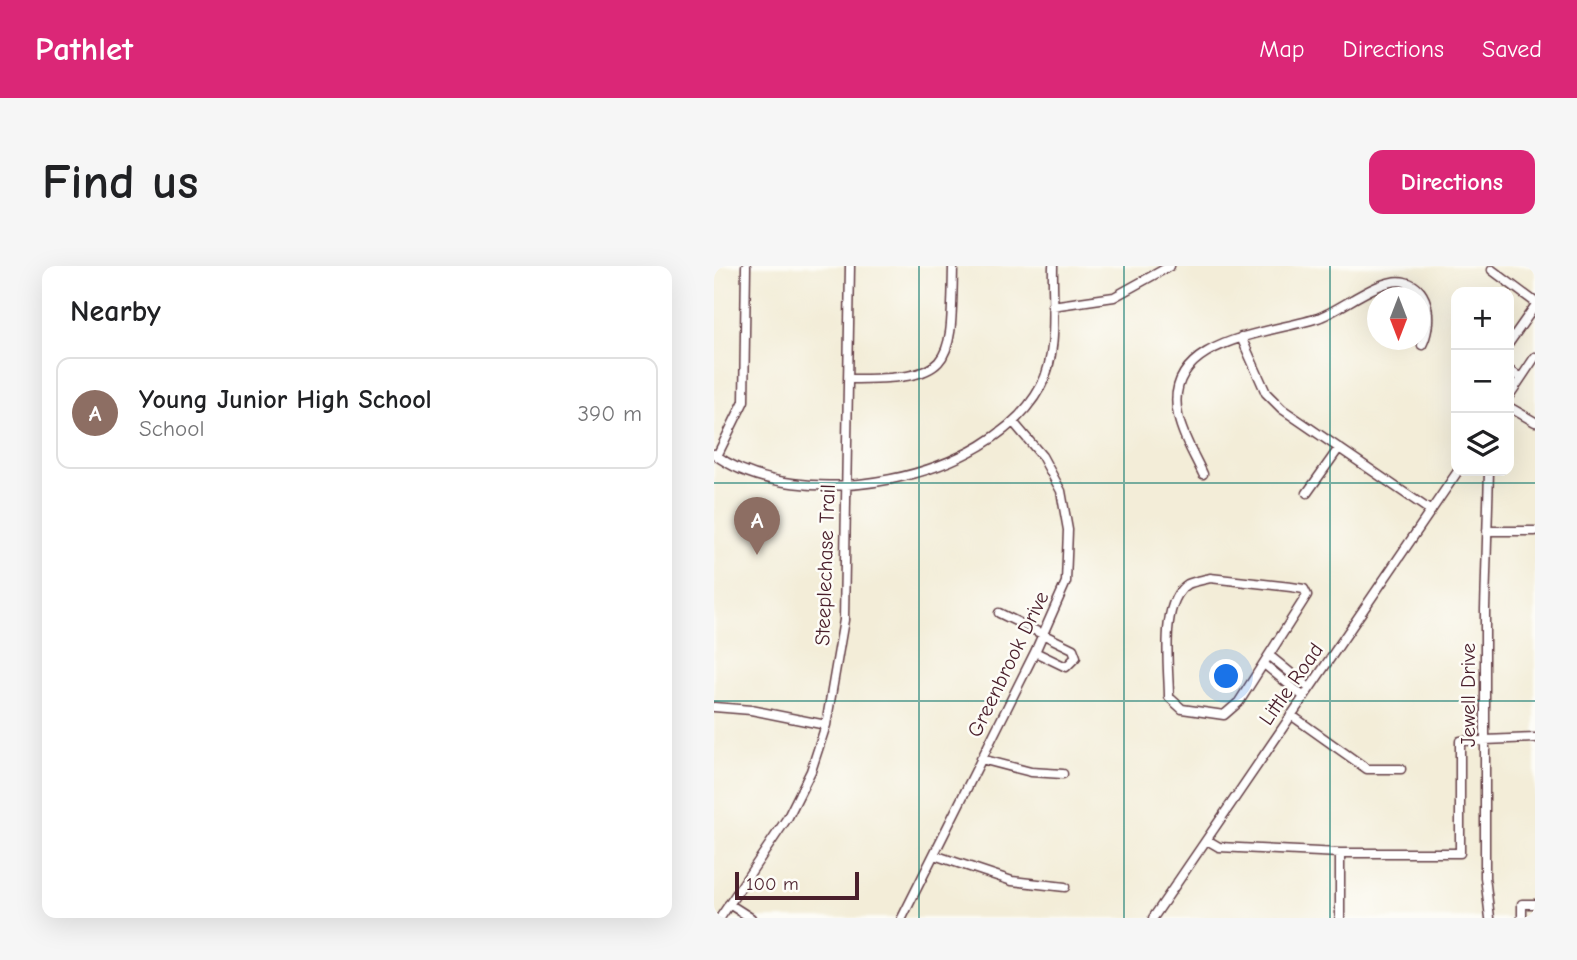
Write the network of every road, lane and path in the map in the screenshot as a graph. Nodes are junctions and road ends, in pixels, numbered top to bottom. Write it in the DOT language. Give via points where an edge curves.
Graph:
graph roads {
  1 [pos="746,266"];
  2 [pos="850,266"];
  3 [pos="953,266"];
  4 [pos="1053,266"];
  5 [pos="1170,266"];
  6 [pos="1492,270"];
  7 [pos="1378,287"];
  8 [pos="1417,287"];
  9 [pos="1367,293"];
  10 [pos="1535,304"];
  11 [pos="1052,306"];
  12 [pos="1514,336"];
  13 [pos="1241,337"];
  14 [pos="1535,357"];
  15 [pos="1514,373"];
  16 [pos="1521,378"];
  17 [pos="848,379"];
  18 [pos="1514,388"];
  19 [pos="1514,410"];
  20 [pos="1535,422"];
  21 [pos="1014,424"];
  22 [pos="1339,448"];
  23 [pos="716,455"];
  24 [pos="1203,474"];
  25 [pos="1455,476"];
  26 [pos="1489,476"];
  27 [pos="846,484"];
  28 [pos="1307,493"];
  29 [pos="1431,511"];
  30 [pos="1487,531"];
  31 [pos="1535,531"];
  32 [pos="999,612"];
  33 [pos="1043,633"];
  34 [pos="1035,652"];
  35 [pos="1270,656"];
  36 [pos="1264,664"];
  37 [pos="1309,688"];
  38 [pos="1304,697"];
  39 [pos="714,707"];
  40 [pos="1291,715"];
  41 [pos="826,725"];
  42 [pos="1535,738"];
  43 [pos="1486,739"];
  44 [pos="981,760"];
  45 [pos="1401,769"];
  46 [pos="1063,774"];
  47 [pos="1207,840"];
  48 [pos="1340,853"];
  49 [pos="934,855"];
  50 [pos="1065,887"];
  51 [pos="729,904"];
  52 [pos="1535,904"];
  53 [pos="720,918"];
  54 [pos="751,918"];
  55 [pos="902,918"];
  56 [pos="1153,918"];
  57 [pos="1340,918"];
  58 [pos="1490,918"];
  59 [pos="1522,918"];
  1 -- 23 [label="street" via="744,401"];
  2 -- 17 [label="street, Steeplechase Trail"];
  3 -- 17 [label="street" via="950,339 934,368 902,379"];
  4 -- 11 [label="street"];
  5 -- 11 [label="street" via="1114,297"];
  6 -- 10 [label="street"];
  7 -- 8 [label="street" via="1400,281"];
  9 -- 13 [label="street" via="1319,318"];
  10 -- 12 [label="street"];
  11 -- 21 [label="street" via="1048,368 1037,394"];
  13 -- 22 [label="street" via="1266,393"];
  13 -- 24 [label="street" via="1210,351 1177,380 1178,416"];
  14 -- 16 [label="street"];
  15 -- 16 [label="street"];
  16 -- 18 [label="street"];
  17 -- 27 [label="street, Steeplechase Trail"];
  19 -- 20 [label="street"];
  21 -- 27 [label="street" via="981,447 951,460 891,480"];
  21 -- 33 [label="street, Greenbrook Drive" via="1053,474 1065,507 1066,582"];
  22 -- 28 [label="street"];
  22 -- 29 [label="street"];
  23 -- 27 [label="street" via="754,476"];
  25 -- 29 [label="street, Little Road"];
  26 -- 30 [label="street, Jewell Drive"];
  27 -- 41 [label="street, Steeplechase Trail" via="844,620"];
  29 -- 37 [label="street, Little Road"];
  30 -- 31 [label="street"];
  30 -- 43 [label="street, Jewell Drive"];
  32 -- 33 [label="street"];
  33 -- 34 [label="street, Greenbrook Drive"];
  33 -- 34 [label="street" via="1073,649 1076,657 1066,667"];
  34 -- 44 [label="street, Greenbrook Drive"];
  35 -- 36 [label="street"];
  35 -- 36 [label="street" via="1306,600 1304,589 1210,578 1187,585 1172,605 1168,620 1169,697 1182,709 1224,715 1239,702"];
  35 -- 37 [label="street"];
  36 -- 38 [label="street"];
  37 -- 38 [label="street, Little Road"];
  38 -- 40 [label="street, Little Road"];
  39 -- 41 [label="street" via="762,711"];
  40 -- 45 [label="street" via="1367,769"];
  40 -- 47 [label="street, Little Road"];
  41 -- 51 [label="street, Steeplechase Trail" via="811,771 788,817"];
  42 -- 43 [label="street"];
  43 -- 48 [label="street" via="1460,741 1460,853"];
  43 -- 58 [label="street, Jewell Drive" via="1485,877"];
  44 -- 46 [label="street"];
  44 -- 49 [label="street, Greenbrook Drive"];
  47 -- 48 [label="street" via="1219,847"];
  47 -- 56 [label="street, Little Road"];
  48 -- 57 [label="street"];
  49 -- 50 [label="street" via="1013,881"];
  49 -- 55 [label="street, Greenbrook Drive"];
  51 -- 53 [label="street, Steeplechase Trail"];
  51 -- 54 [label="street"];
  52 -- 59 [label="street" via="1522,904"];
}
